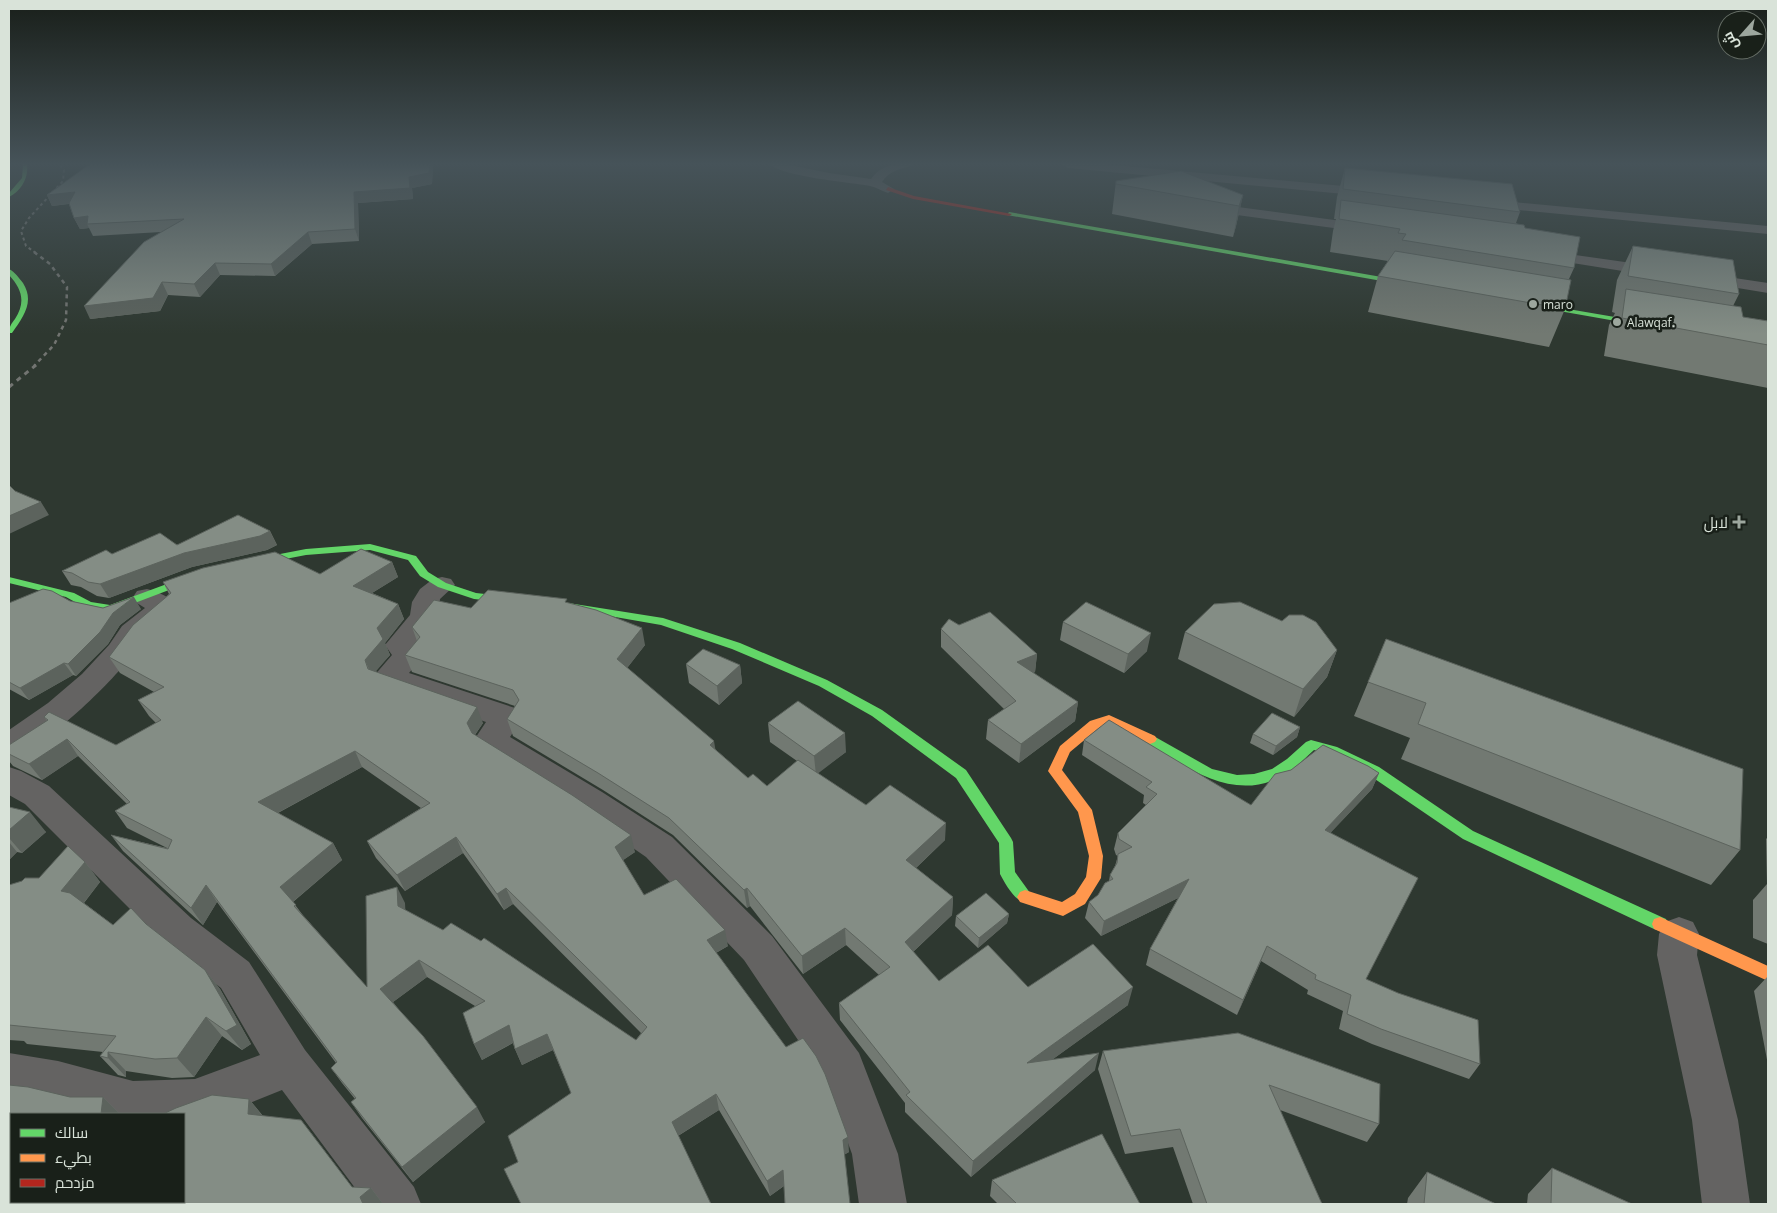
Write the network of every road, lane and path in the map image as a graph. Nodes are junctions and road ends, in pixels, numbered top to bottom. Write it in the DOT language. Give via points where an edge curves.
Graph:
graph roads {
  1 [pos="1057,221"];
  2 [pos="1308,221"];
  3 [pos="1669,221"];
  4 [pos="1768,230"];
  5 [pos="1384,231"];
  6 [pos="1521,251"];
  7 [pos="9,271"];
  8 [pos="1670,273"];
  9 [pos="1689,276"];
  10 [pos="1425,281"];
  11 [pos="1768,288"];
  12 [pos="1523,292"];
  13 [pos="1513,301"];
  14 [pos="9,330"];
  15 [pos="236,566"];
  16 [pos="210,573"];
  17 [pos="9,580"];
  18 [pos="442,585"];
  19 [pos="147,596"];
  20 [pos="529,602"];
  21 [pos="548,604"];
  22 [pos="9,746"];
  23 [pos="9,780"];
  24 [pos="1679,934"];
  25 [pos="1768,974"];
  26 [pos="290,1065"];
  27 [pos="9,1075"];
  28 [pos="397,1204"];
  29 [pos="883,1204"];
  30 [pos="1726,1204"];
  1 -- 10 [label="street"];
  2 -- 5 [label="street"];
  3 -- 4 [label="street"];
  6 -- 8 [label="street"];
  7 -- 14 [label="street" via="25,288 28,298 24,311"];
  9 -- 11 [label="street"];
  12 -- 13 [label="street" via="1660,321"];
  15 -- 18 [label="street" via="306,552 370,548 412,558 424,574"];
  16 -- 19 [label="street"];
  17 -- 19 [label="street" via="111,609"];
  18 -- 20 [label="street" via="474,596"];
  18 -- 29 [label="street" via="430,592 423,605 424,617 399,645 410,654 388,677 507,717 490,740 659,847 758,948 843,1068 875,1154"];
  19 -- 22 [label="street" via="164,607 132,632 93,681 60,711"];
  21 -- 24 [label="street" via="664,622 736,646 823,683 877,713 961,774 1006,842 1008,874 1025,897 1043,904 1063,909 1080,899 1093,878 1096,856 1085,810 1055,772 1065,749 1096,724 1108,720 1144,736 1216,778 1245,782 1272,775 1311,745 1332,750 1374,770 1468,835"];
  23 -- 26 [label="street" via="37,795 176,930 235,975"];
  24 -- 25 [label="street"];
  24 -- 30 [label="street" via="1678,955 1715,1120"];
  26 -- 27 [label="street" via="195,1102 133,1104 58,1083"];
  26 -- 28 [label="street"];
}
